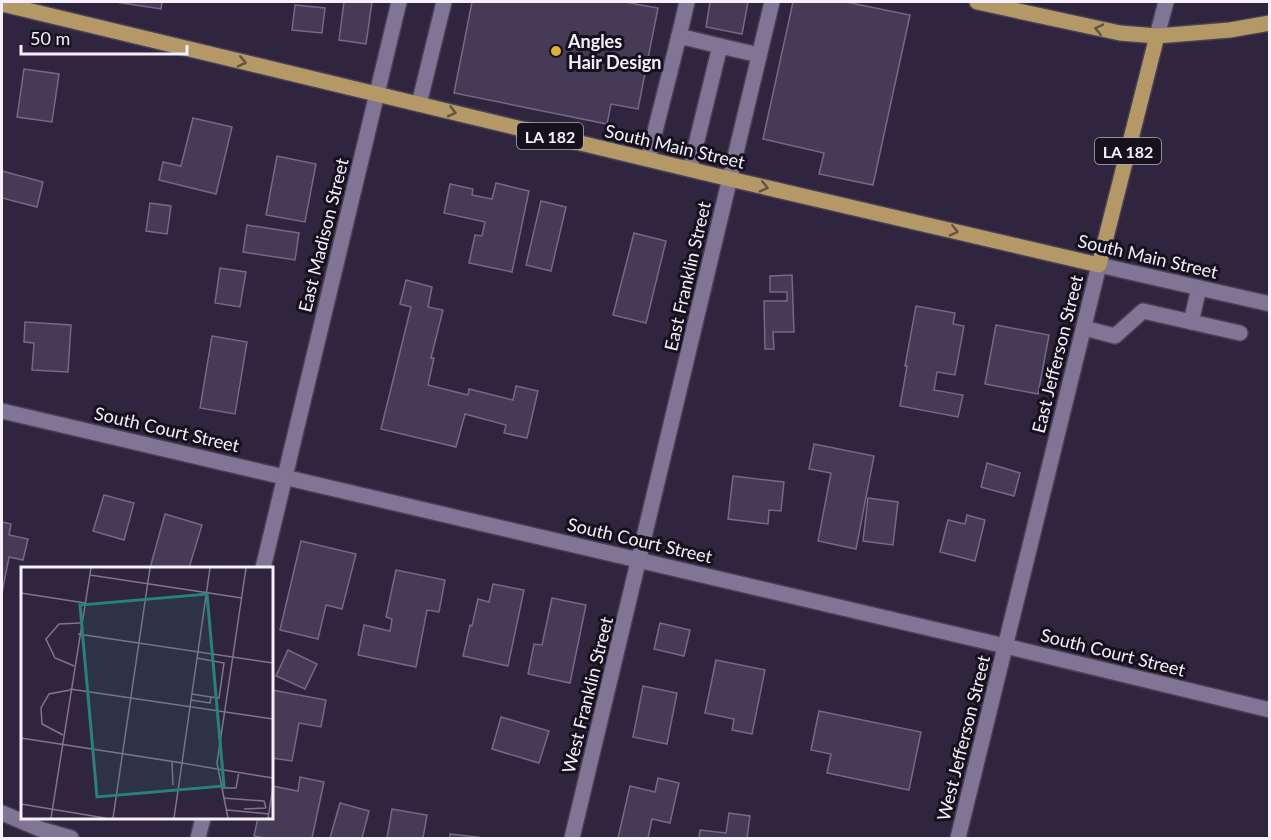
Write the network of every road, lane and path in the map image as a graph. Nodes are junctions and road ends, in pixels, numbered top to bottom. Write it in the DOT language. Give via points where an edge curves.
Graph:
graph roads {
  1 [pos="399,2"];
  2 [pos="444,2"];
  3 [pos="687,2"];
  4 [pos="772,2"];
  5 [pos="977,2"];
  6 [pos="1166,2"];
  7 [pos="2,4"];
  8 [pos="1269,23"];
  9 [pos="679,36"];
  10 [pos="1157,36"];
  11 [pos="720,46"];
  12 [pos="759,55"];
  13 [pos="377,94"];
  14 [pos="419,104"];
  15 [pos="648,159"];
  16 [pos="690,169"];
  17 [pos="730,179"];
  18 [pos="1099,265"];
  19 [pos="1199,288"];
  20 [pos="1269,304"];
  21 [pos="1191,322"];
  22 [pos="1084,328"];
  23 [pos="1240,333"];
  24 [pos="2,411"];
  25 [pos="284,477"];
  26 [pos="640,560"];
  27 [pos="262,567"];
  28 [pos="1005,646"];
  29 [pos="1269,710"];
  30 [pos="2,813"];
  31 [pos="203,819"];
  32 [pos="71,838"];
  33 [pos="198,838"];
  34 [pos="572,838"];
  35 [pos="958,838"];
  1 -- 13 [label="street, East Madison Street"];
  2 -- 14 [label="street"];
  3 -- 9 [label="street"];
  4 -- 12 [label="street, East Franklin Street"];
  10 -- 5 [label="main road, one-way" via="1120,33"];
  6 -- 10 [label="street, East Jefferson Street"];
  7 -- 13 [label="main road, South Main Street / LA 182, one-way"];
  8 -- 10 [label="main road"];
  9 -- 11 [label="street"];
  9 -- 15 [label="street"];
  10 -- 18 [label="main road, East Jefferson Street / LA 182"];
  11 -- 12 [label="street"];
  11 -- 16 [label="street"];
  12 -- 17 [label="street, East Franklin Street"];
  13 -- 14 [label="main road, South Main Street / LA 182"];
  13 -- 25 [label="street, East Madison Street"];
  14 -- 15 [label="main road, South Main Street / LA 182, one-way"];
  15 -- 16 [label="main road, South Main Street / LA 182"];
  16 -- 17 [label="main road, South Main Street / LA 182"];
  17 -- 18 [label="main road, South Main Street / LA 182, one-way"];
  17 -- 26 [label="street, East Franklin Street"];
  18 -- 19 [label="street, South Main Street"];
  18 -- 22 [label="street, East Jefferson Street"];
  19 -- 20 [label="street, South Main Street"];
  19 -- 21 [label="street"];
  21 -- 22 [label="street" via="1143,311 1115,336"];
  21 -- 23 [label="street"];
  22 -- 28 [label="street, East Jefferson Street"];
  24 -- 25 [label="street, South Court Street"];
  25 -- 26 [label="street, South Court Street"];
  25 -- 27 [label="street, East Madison Street"];
  26 -- 28 [label="street, South Court Street"];
  26 -- 34 [label="street, West Franklin Street"];
  28 -- 29 [label="street, South Court Street"];
  28 -- 35 [label="street, West Jefferson Street"];
  30 -- 32 [label="street" via="40,830"];
  31 -- 33 [label="street"];
}
